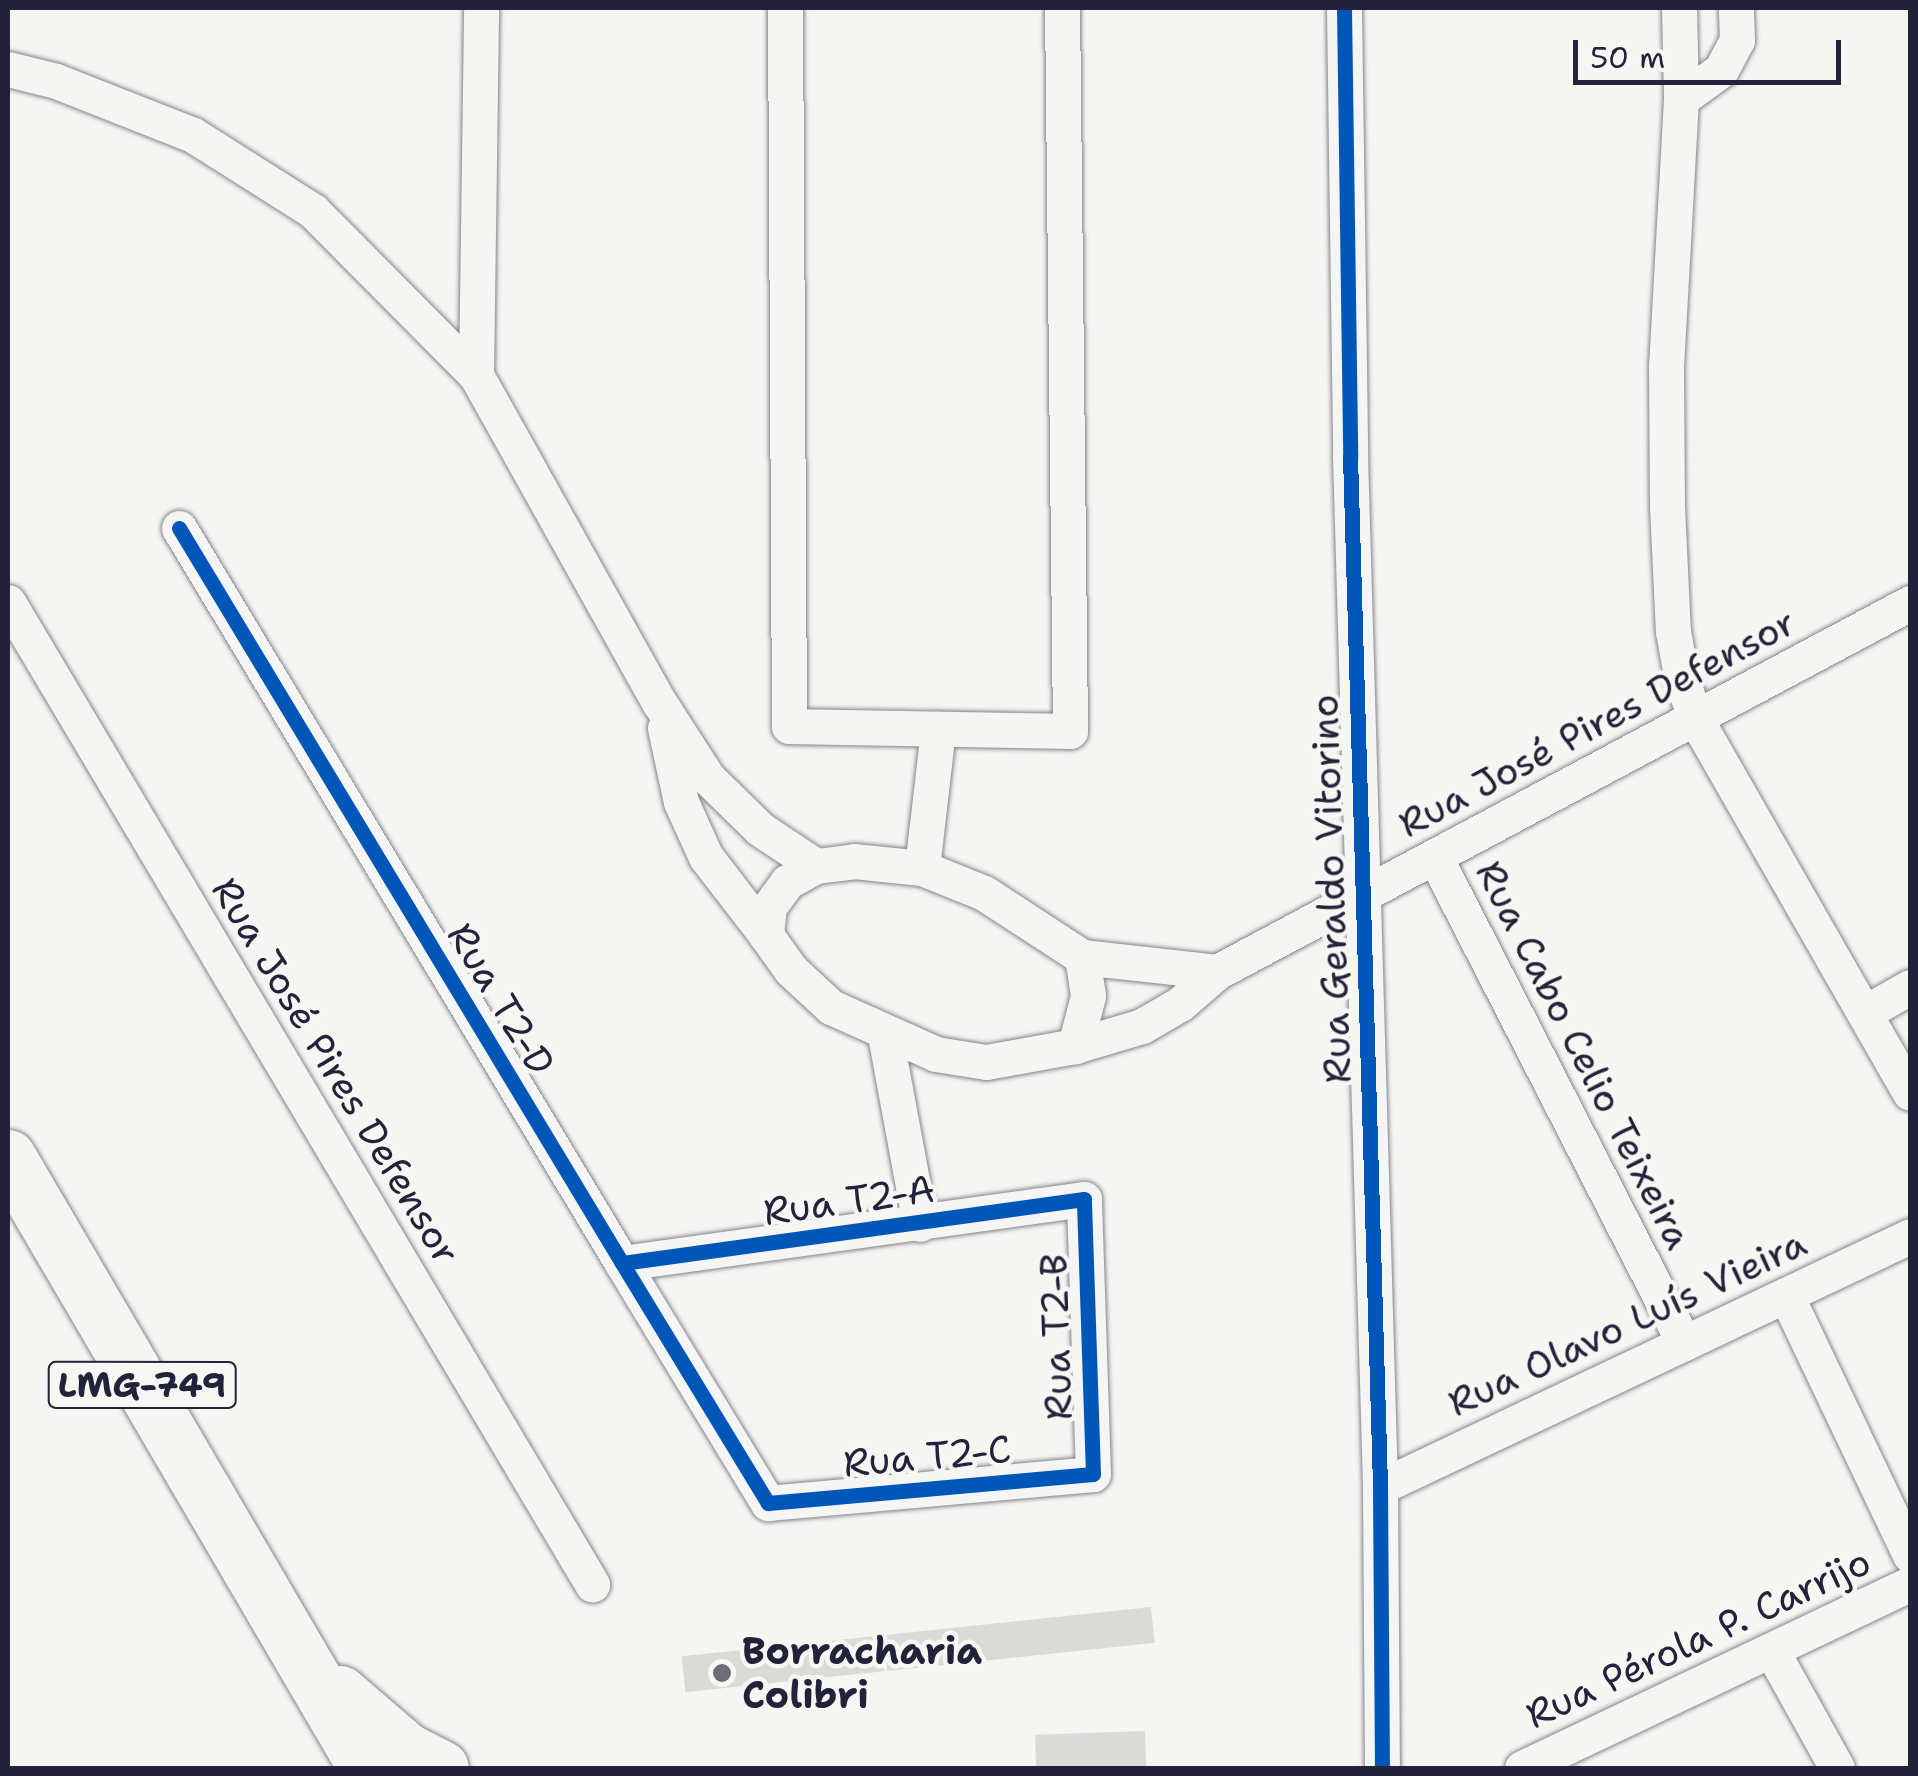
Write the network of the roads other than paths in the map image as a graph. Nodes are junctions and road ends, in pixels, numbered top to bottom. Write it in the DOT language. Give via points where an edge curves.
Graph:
graph roads {
  1 [pos="481,8"];
  2 [pos="785,8"];
  3 [pos="1062,8"];
  4 [pos="1344,8"];
  5 [pos="1679,8"];
  6 [pos="1736,8"];
  7 [pos="8,68"];
  8 [pos="1681,99"];
  9 [pos="476,375"];
  10 [pos="179,528"];
  11 [pos="8,602"];
  12 [pos="1910,603"];
  13 [pos="659,702"];
  14 [pos="1694,716"];
  15 [pos="938,728"];
  16 [pos="1436,859"];
  17 [pos="816,866"];
  18 [pos="922,868"];
  19 [pos="1365,896"];
  20 [pos="766,935"];
  21 [pos="1082,957"];
  22 [pos="1217,972"];
  23 [pos="1910,986"];
  24 [pos="1866,1012"];
  25 [pos="885,1035"];
  26 [pos="1075,1046"];
  27 [pos="1910,1093"];
  28 [pos="8,1157"];
  29 [pos="1084,1199"];
  30 [pos="920,1224"];
  31 [pos="1910,1236"];
  32 [pos="622,1263"];
  33 [pos="1786,1295"];
  34 [pos="1684,1344"];
  35 [pos="1093,1474"];
  36 [pos="1380,1487"];
  37 [pos="768,1504"];
  38 [pos="1910,1555"];
  39 [pos="592,1584"];
  40 [pos="1910,1584"];
  41 [pos="278,1611"];
  42 [pos="1773,1653"];
  43 [pos="339,1768"];
  44 [pos="366,1768"];
  45 [pos="441,1768"];
  46 [pos="1382,1768"];
  47 [pos="1522,1768"];
  48 [pos="1837,1768"];
  1 -- 9 [label="street"];
  2 -- 15 [label="street" via="789,726"];
  3 -- 15 [label="street" via="1070,731"];
  4 -- 19 [label="street, Rua Geraldo Vitorino"];
  5 -- 8 [label="street"];
  6 -- 8 [label="street" via="1737,40 1721,70"];
  7 -- 9 [label="street" via="193,135 313,211"];
  8 -- 14 [label="street" via="1666,364 1667,506 1673,631"];
  9 -- 13 [label="street"];
  10 -- 32 [label="street, Rua T2-D"];
  11 -- 39 [label="street, Rua José Pires Defensor"];
  12 -- 14 [label="street, Rua José Pires Defensor"];
  13 -- 17 [label="street" via="734,808"];
  13 -- 20 [label="street" via="681,802 700,844"];
  14 -- 16 [label="street, Rua José Pires Defensor"];
  14 -- 24 [label="street"];
  15 -- 18 [label="street"];
  16 -- 19 [label="street, Rua José Pires Defensor"];
  16 -- 34 [label="street, Rua Cabo Celio Teixeira"];
  17 -- 18 [label="street" via="854,861"];
  17 -- 20 [label="street" via="786,882 769,907"];
  18 -- 21 [label="street" via="984,894"];
  19 -- 22 [label="street, Rua José Pires Defensor"];
  19 -- 36 [label="street, Rua Geraldo Vitorino"];
  20 -- 25 [label="street, Rua José Pires Defensor" via="790,970 831,1007"];
  21 -- 22 [label="street"];
  21 -- 26 [label="street" via="1088,996"];
  22 -- 26 [label="street, Rua José Pires Defensor" via="1142,1026"];
  23 -- 24 [label="street"];
  24 -- 27 [label="street"];
  25 -- 26 [label="street, Rua José Pires Defensor" via="936,1054 986,1062"];
  25 -- 30 [label="street"];
  28 -- 41 [label="main road, LMG-749"];
  29 -- 30 [label="street, Rua T2-A"];
  29 -- 35 [label="street, Rua T2-B"];
  30 -- 32 [label="street, Rua T2-A"];
  31 -- 33 [label="street, Rua Olavo Luís Vieira"];
  32 -- 37 [label="street, Rua T2-D"];
  33 -- 34 [label="street, Rua Olavo Luís Vieira"];
  33 -- 38 [label="street"];
  34 -- 36 [label="street, Rua Olavo Luís Vieira"];
  35 -- 37 [label="street, Rua T2-C"];
  36 -- 46 [label="street, Rua Geraldo Vitorino"];
  40 -- 42 [label="street, Rua Pérola P. Carrijo"];
  41 -- 43 [label="main road"];
  41 -- 44 [label="main road, LMG-749"];
  41 -- 45 [label="main road" via="336,1689 406,1750"];
  42 -- 47 [label="street, Rua Pérola P. Carrijo"];
  42 -- 48 [label="street"];
}
